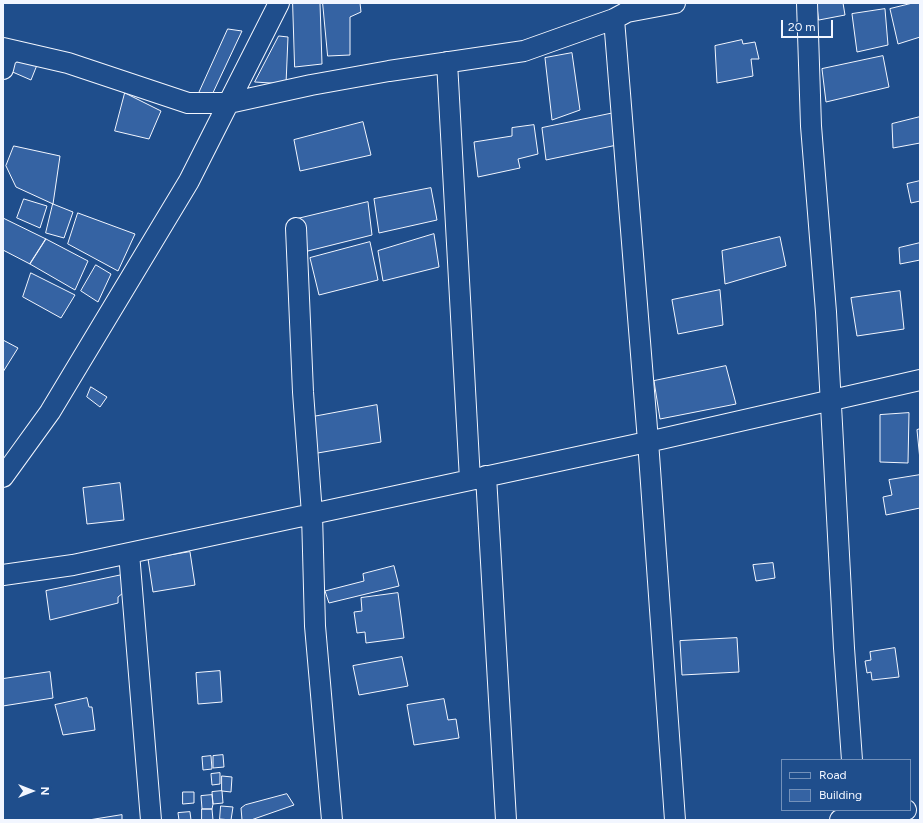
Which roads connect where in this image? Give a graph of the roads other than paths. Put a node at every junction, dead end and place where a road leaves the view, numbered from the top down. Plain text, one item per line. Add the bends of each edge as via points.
1 (279, 3) edge
2 (675, 3) edge
3 (807, 3) edge
4 (625, 11) edge
5 (9, 50) edge
6 (447, 62) junction
7 (3, 69) edge
8 (229, 103) junction
9 (296, 228) dead end
10 (920, 380) edge
11 (831, 401) junction
12 (648, 441) junction
13 (3, 477) edge
14 (478, 478) junction
15 (312, 514) junction
16 (129, 553) junction
17 (3, 575) edge
18 (852, 759) edge
19 (898, 811) edge
20 (853, 817) edge
21 (151, 820) edge
22 (332, 820) edge
23 (506, 820) edge
24 (675, 820) edge

1 - 8 street
2 - 4 street
3 - 11 street via 811,126
4 - 6 street via 524,51
4 - 12 street
5 - 7 street
5 - 8 street via 68,63 188,103
6 - 8 street via 311,85
6 - 14 street
8 - 13 street via 190,181 50,412
9 - 15 street via 303,392
10 - 11 street
11 - 12 street
11 - 18 street
12 - 14 street
12 - 24 street
14 - 15 street
14 - 23 street
15 - 16 street
15 - 22 street via 315,626
16 - 17 street via 73,565
16 - 21 street
19 - 20 street

